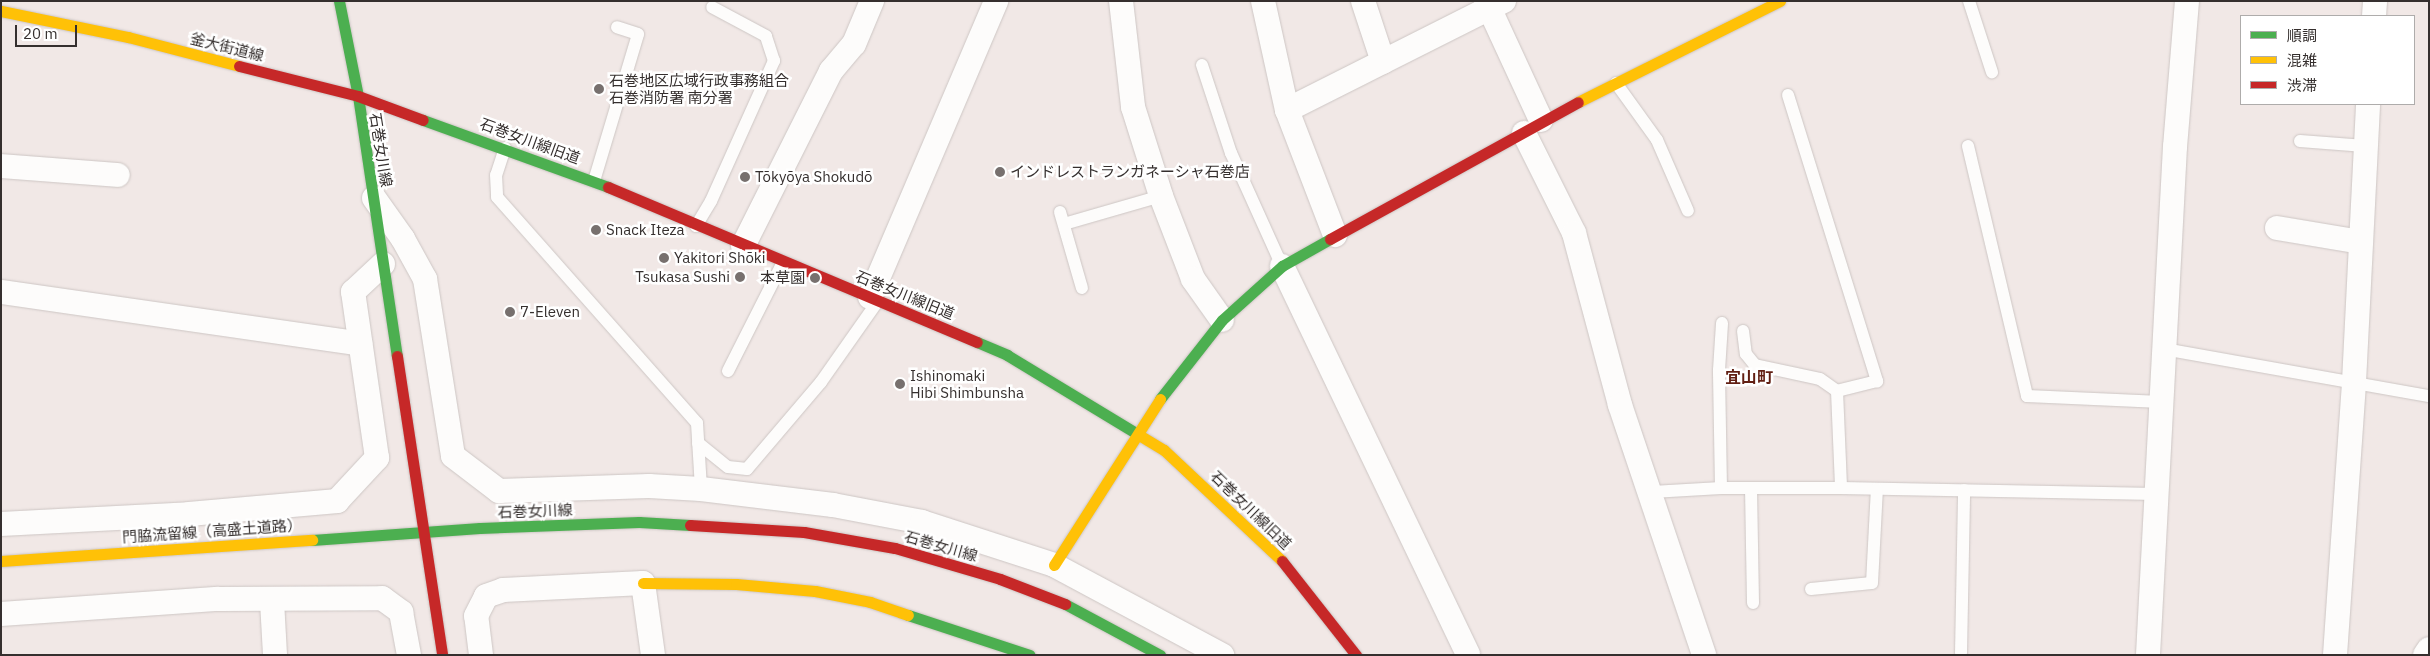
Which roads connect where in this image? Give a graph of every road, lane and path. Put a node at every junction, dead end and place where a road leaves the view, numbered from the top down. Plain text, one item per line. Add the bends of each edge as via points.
1 (340, 1) edge
2 (872, 1) edge
3 (996, 1) edge
4 (1121, 1) edge
5 (1263, 1) edge
6 (1363, 1) edge
7 (1780, 1) edge
8 (1969, 1) edge
9 (2187, 1) edge
10 (2375, 1) edge
11 (1493, 4) edge
12 (712, 7) dead end
13 (1, 11) edge
14 (2374, 15) edge
15 (617, 27) dead end
16 (1383, 62) junction
17 (1202, 65) dead end
18 (1992, 72) dead end
19 (1616, 83) junction
20 (1788, 95) dead end
21 (358, 96) junction
22 (2368, 105) edge
23 (1287, 110) junction
24 (1533, 126) junction
25 (2300, 141) dead end
26 (1968, 146) dead end
27 (2366, 146) junction
28 (505, 148) junction
29 (1, 166) edge
30 (118, 175) dead end
31 (594, 181) junction
32 (1161, 196) junction
33 (374, 198) junction
34 (1688, 211) dead end
35 (696, 226) junction
36 (2277, 228) dead end
37 (1335, 235) junction
38 (2361, 242) junction
39 (743, 246) junction
40 (783, 262) junction
41 (383, 264) junction
42 (1282, 266) junction
43 (1082, 288) dead end
44 (1, 292) edge
45 (874, 299) junction
46 (1222, 320) junction
47 (1722, 323) dead end
48 (1743, 331) dead end
49 (360, 344) junction
50 (2164, 348) junction
51 (399, 365) junction
52 (363, 368) junction
53 (728, 371) dead end
54 (2354, 382) junction
55 (1837, 390) junction
56 (2429, 396) edge
57 (2161, 402) junction
58 (1136, 432) junction
59 (698, 443) junction
60 (1721, 488) junction
61 (1751, 488) junction
62 (1841, 488) junction
63 (1877, 488) junction
64 (701, 489) junction
65 (1964, 490) junction
66 (1652, 492) junction
67 (2156, 494) junction
68 (1, 524) edge
69 (424, 532) junction
70 (1, 561) edge
71 (1054, 565) junction
72 (643, 583) junction
73 (1811, 589) dead end
74 (272, 601) junction
75 (1753, 603) dead end
76 (1, 614) edge
77 (1000, 643) junction
78 (2429, 649) edge
79 (1961, 653) dead end
80 (275, 655) edge
81 (409, 655) edge
82 (442, 655) edge
83 (481, 655) edge
84 (652, 655) edge
85 (994, 655) edge
86 (1030, 655) edge
87 (1160, 655) edge
88 (1222, 655) edge
89 (1356, 655) edge
90 (1468, 655) edge
91 (1704, 655) edge
92 (2148, 655) edge
93 (2336, 655) edge
94 (2425, 655) edge

1 - 21 street, 石巻女川線
2 - 39 street via 854,44 831,71
3 - 45 street
4 - 32 street via 1133,107
5 - 23 street
6 - 16 street
7 - 19 street
8 - 18 lane
9 - 50 street
10 - 14 street
11 - 16 street
11 - 24 street
12 - 35 lane via 766,36 774,61
13 - 21 street, 釜大街道線 via 128,37
15 - 31 lane via 638,34
16 - 23 street
17 - 42 lane via 1231,153
19 - 24 street
19 - 34 lane via 1657,140
20 - 55 lane via 1876,381
21 - 28 street, 石巻女川線旧道
21 - 33 street, 石巻女川線
22 - 27 street
23 - 37 street
24 - 37 street
24 - 66 street via 1574,233 1620,405
25 - 27 lane
26 - 57 lane via 2027,396
27 - 38 street
28 - 31 street, 石巻女川線旧道
28 - 59 lane via 496,175 497,197 697,424
29 - 30 street
31 - 35 street, 石巻女川線旧道
32 - 43 lane via 1062,218
32 - 46 street via 1194,279
33 - 41 street, 石巻女川線
33 - 64 street via 403,239 425,279 452,456 498,491 649,486
35 - 39 street, 石巻女川線旧道
36 - 38 street
37 - 42 street
38 - 54 street
39 - 40 street, 石巻女川線旧道
40 - 45 street, 石巻女川線旧道
40 - 53 lane
41 - 49 street via 353,292
41 - 51 street, 石巻女川線
42 - 46 street
42 - 90 street
44 - 49 street
45 - 58 street, 石巻女川線旧道 via 1007,355
45 - 59 lane via 821,382 747,469 728,467
46 - 58 street
47 - 60 lane via 1719,370
48 - 55 lane via 1746,354 1755,365 1820,379
49 - 52 street
50 - 54 lane
50 - 57 street
51 - 52 street
51 - 69 street, 石巻女川線
52 - 68 street via 377,458 338,501 189,514
54 - 56 lane
54 - 93 street
55 - 62 lane
57 - 67 street
58 - 71 street
58 - 89 street, 石巻女川線旧道 via 1164,450 1212,492 1286,564
59 - 64 lane
60 - 61 lane
60 - 66 lane
61 - 62 lane
61 - 75 lane
62 - 63 lane
63 - 65 lane
63 - 73 lane via 1872,583
64 - 71 street via 833,505 922,522 998,544
65 - 67 lane
65 - 79 lane
66 - 91 street
67 - 92 street
69 - 70 street, 門脇流留線（高盛土道路）
69 - 82 street
69 - 87 street, 石巻女川線 via 639,522 813,534 895,548 1000,579 1068,605 1133,637
71 - 88 street
72 - 77 street via 736,584 815,592 870,602
72 - 83 street via 504,590 486,596 476,616
72 - 84 street
74 - 76 street via 218,600
74 - 80 street
74 - 81 street via 382,598 401,612
77 - 85 street
77 - 86 street
78 - 94 street

